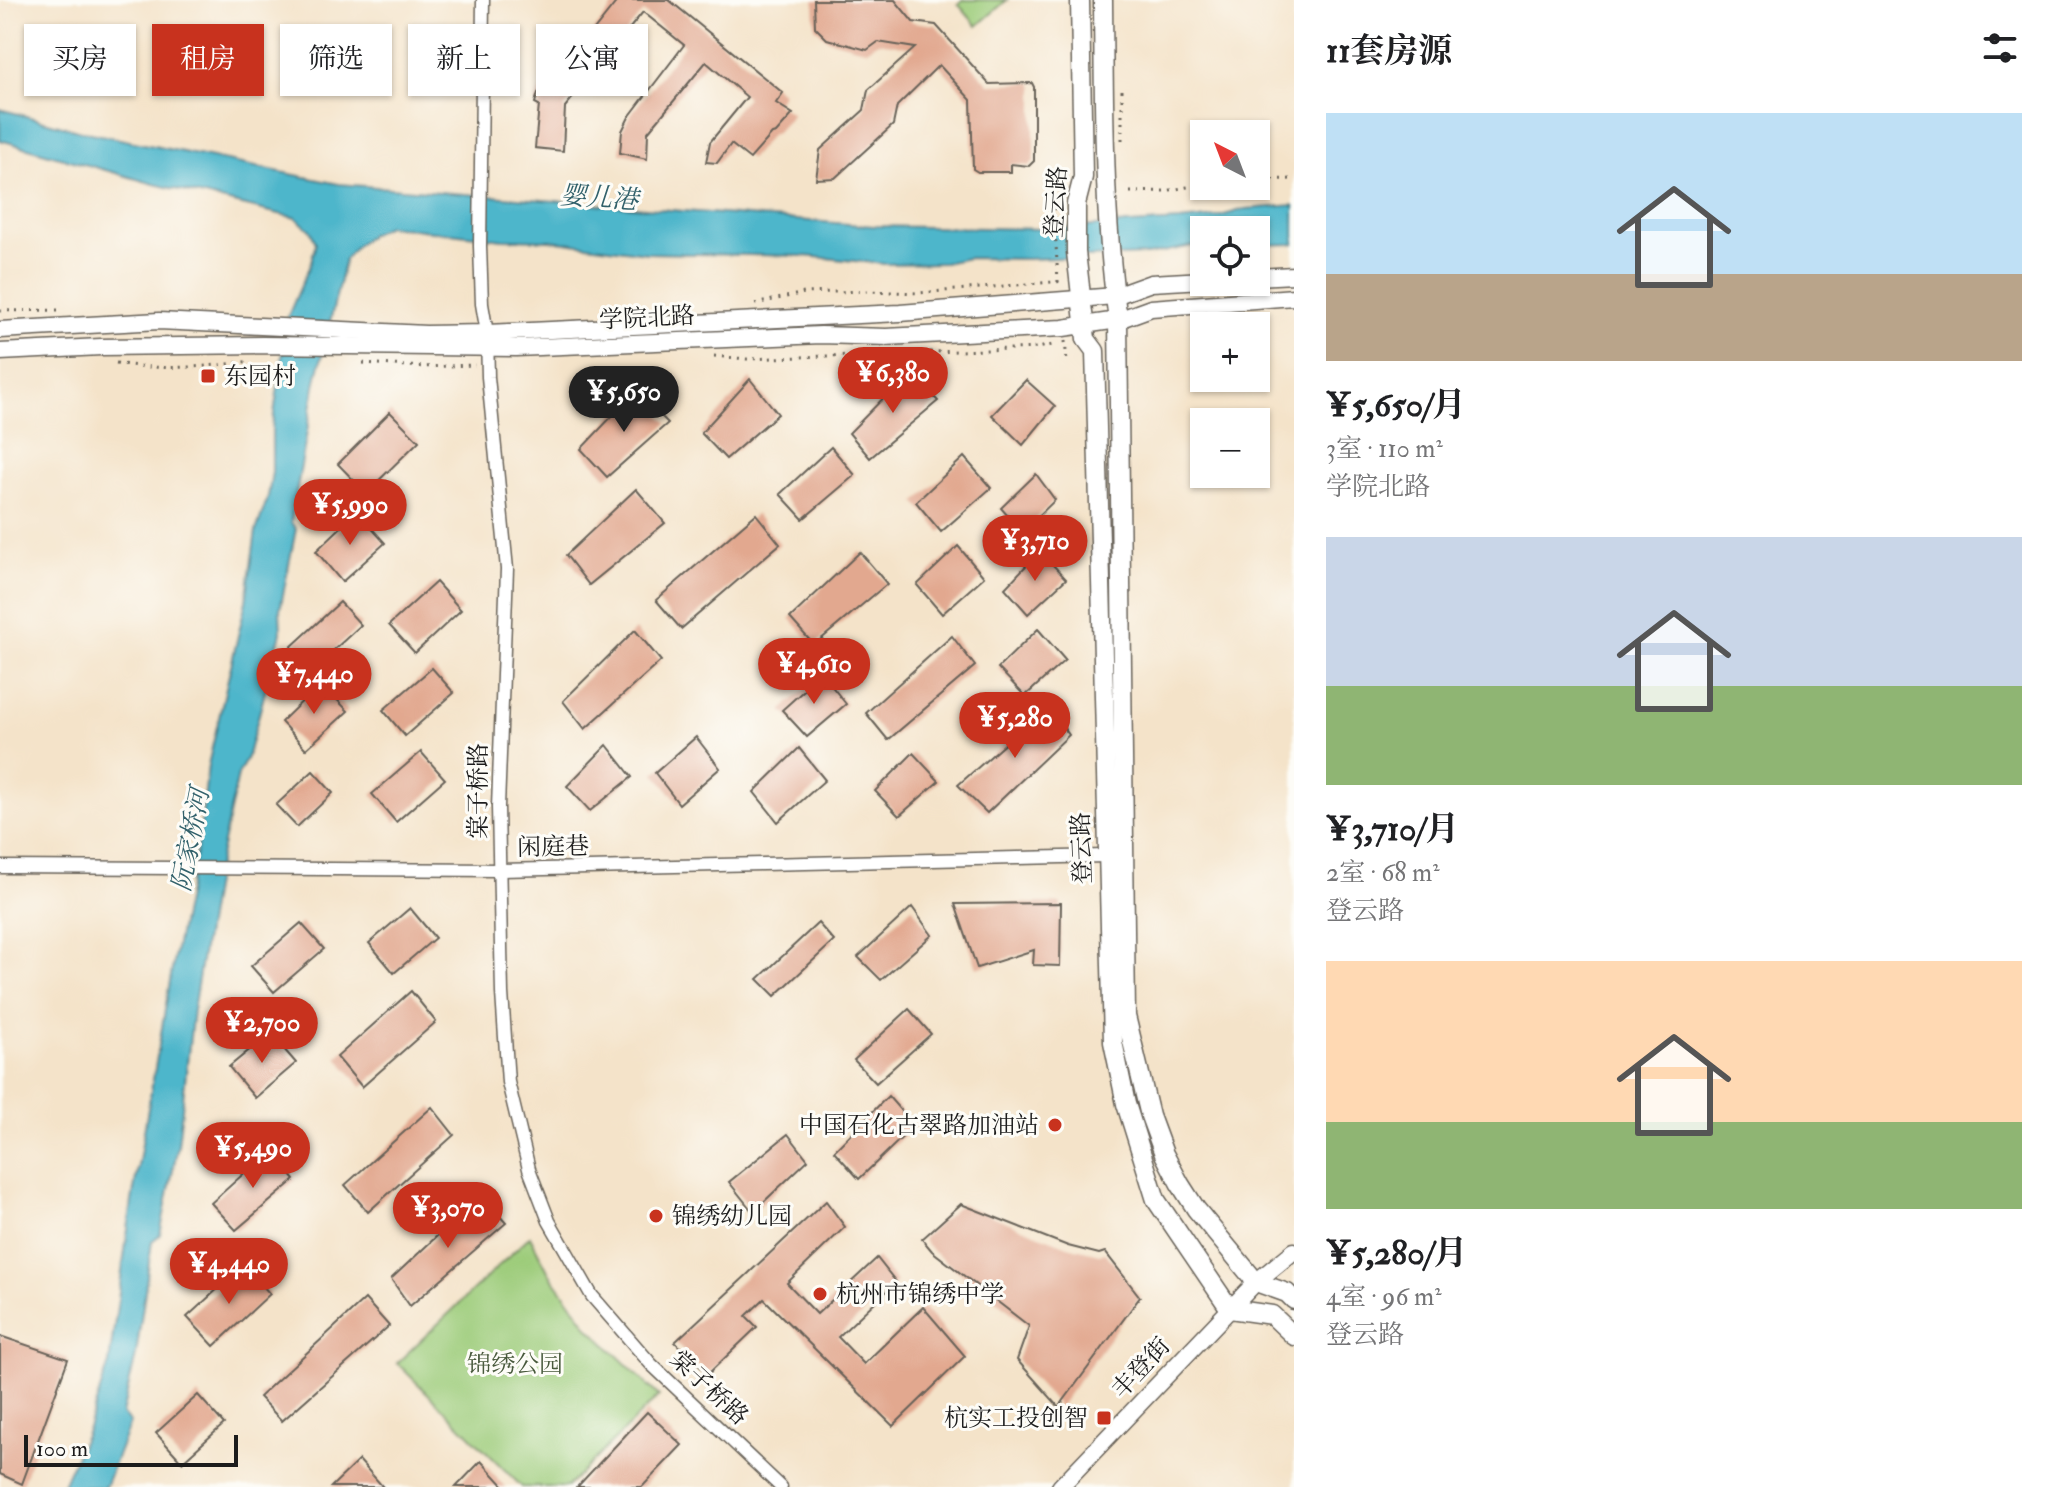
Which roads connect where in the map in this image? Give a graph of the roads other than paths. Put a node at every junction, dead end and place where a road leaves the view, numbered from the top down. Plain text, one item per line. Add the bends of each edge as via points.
1 (483, 0) edge
2 (1080, 0) edge
3 (1103, 0) edge
4 (1294, 275) edge
5 (1270, 276) edge
6 (1190, 281) edge
7 (1080, 288) junction
8 (1115, 296) junction
9 (1294, 297) edge
10 (1118, 320) junction
11 (1083, 324) junction
12 (0, 330) edge
13 (488, 341) junction
14 (0, 352) edge
15 (1106, 856) junction
16 (0, 867) edge
17 (501, 870) junction
18 (1294, 1251) edge
19 (1256, 1282) junction
20 (1294, 1300) edge
21 (1230, 1309) junction
22 (1294, 1336) edge
23 (781, 1487) edge
24 (1060, 1487) edge

1 - 13 street, 棠子桥路 via 480,246
2 - 7 main road, 登云路
3 - 8 main road, 登云路 via 1105,189
4 - 5 main road
6 - 8 main road, 学院北路 via 1151,283
7 - 8 main road, 学院北路
7 - 11 main road, 登云路
7 - 13 main road, 学院北路 via 900,313
8 - 10 main road, 登云路
9 - 10 main road, 学院北路 via 1151,308
10 - 11 main road, 学院北路
10 - 19 main road, 登云路 via 1126,1016 1164,1154 1196,1209
11 - 13 main road, 学院北路 via 886,337
11 - 15 main road, 登云路 via 1095,351
12 - 13 main road, 学院北路 via 159,321
13 - 14 main road, 学院北路 via 262,353 101,347
13 - 17 street, 棠子桥路 via 507,569 498,807
15 - 17 street, 闲庭巷
15 - 21 main road, 登云路 via 1113,1042 1126,1104 1156,1200
16 - 17 street, 闲庭巷
17 - 23 street, 棠子桥路 via 508,1082 529,1169 549,1221 592,1296 651,1364
18 - 19 main road, 丰登街
19 - 20 main road, 登云路
19 - 21 main road, 丰登街
21 - 22 main road via 1272,1315
21 - 24 main road, 丰登街

